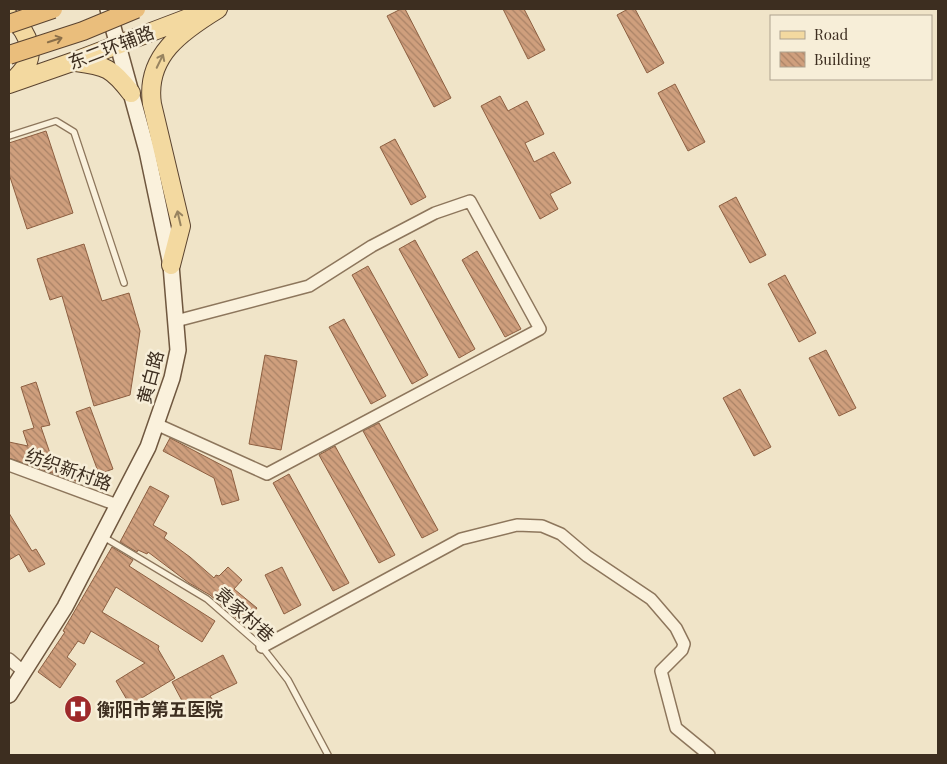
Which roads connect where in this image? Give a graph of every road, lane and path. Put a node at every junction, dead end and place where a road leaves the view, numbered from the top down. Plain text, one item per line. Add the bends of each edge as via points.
1 (53, 9) edge
2 (108, 9) edge
3 (136, 9) edge
4 (213, 9) edge
5 (218, 9) edge
6 (9, 17) edge
7 (9, 24) edge
8 (118, 45) junction
9 (9, 55) edge
10 (75, 62) junction
11 (10, 83) edge
12 (131, 93) junction
13 (9, 136) edge
14 (172, 265) junction
15 (124, 283) dead end
16 (176, 321) junction
17 (156, 424) junction
18 (9, 465) edge
19 (118, 506) junction
20 (102, 536) junction
21 (262, 647) junction
22 (9, 659) edge
23 (24, 672) junction
24 (9, 695) edge
25 (328, 755) edge
26 (709, 755) edge

1 - 7 highway, bridge
2 - 8 main road, 黄白路
9 -> 3 highway, bridge via 83,31
4 - 8 main road, 东二环辅路
14 -> 5 main road via 181,226 152,104 151,81 162,55 174,40
6 - 11 main road via 24,33 29,52 26,66
8 - 10 main road, 东二环辅路
8 - 12 main road, 黄白路
10 - 11 main road, 东二环辅路
10 - 12 main road via 98,65 117,75
12 - 14 main road, 黄白路
13 - 15 lane via 56,121 74,132
14 - 16 main road, 黄白路
16 - 17 main road, 黄白路 via 178,350
16 - 17 street via 308,286 372,246 427,217 470,201 540,329 267,474
17 - 19 main road, 黄白路
18 - 19 street, 纺织新村路
19 - 20 main road, 黄白路
20 - 21 lane, 袁家村巷 via 207,598
20 - 23 main road, 黄白路 via 65,606
21 - 25 lane, 袁家村巷 via 288,680
21 - 26 street via 461,539 517,525 542,526 561,534 587,556 651,599 676,628 684,644 682,650 661,672 676,728
22 - 23 street
23 - 24 main road, 黄白路

